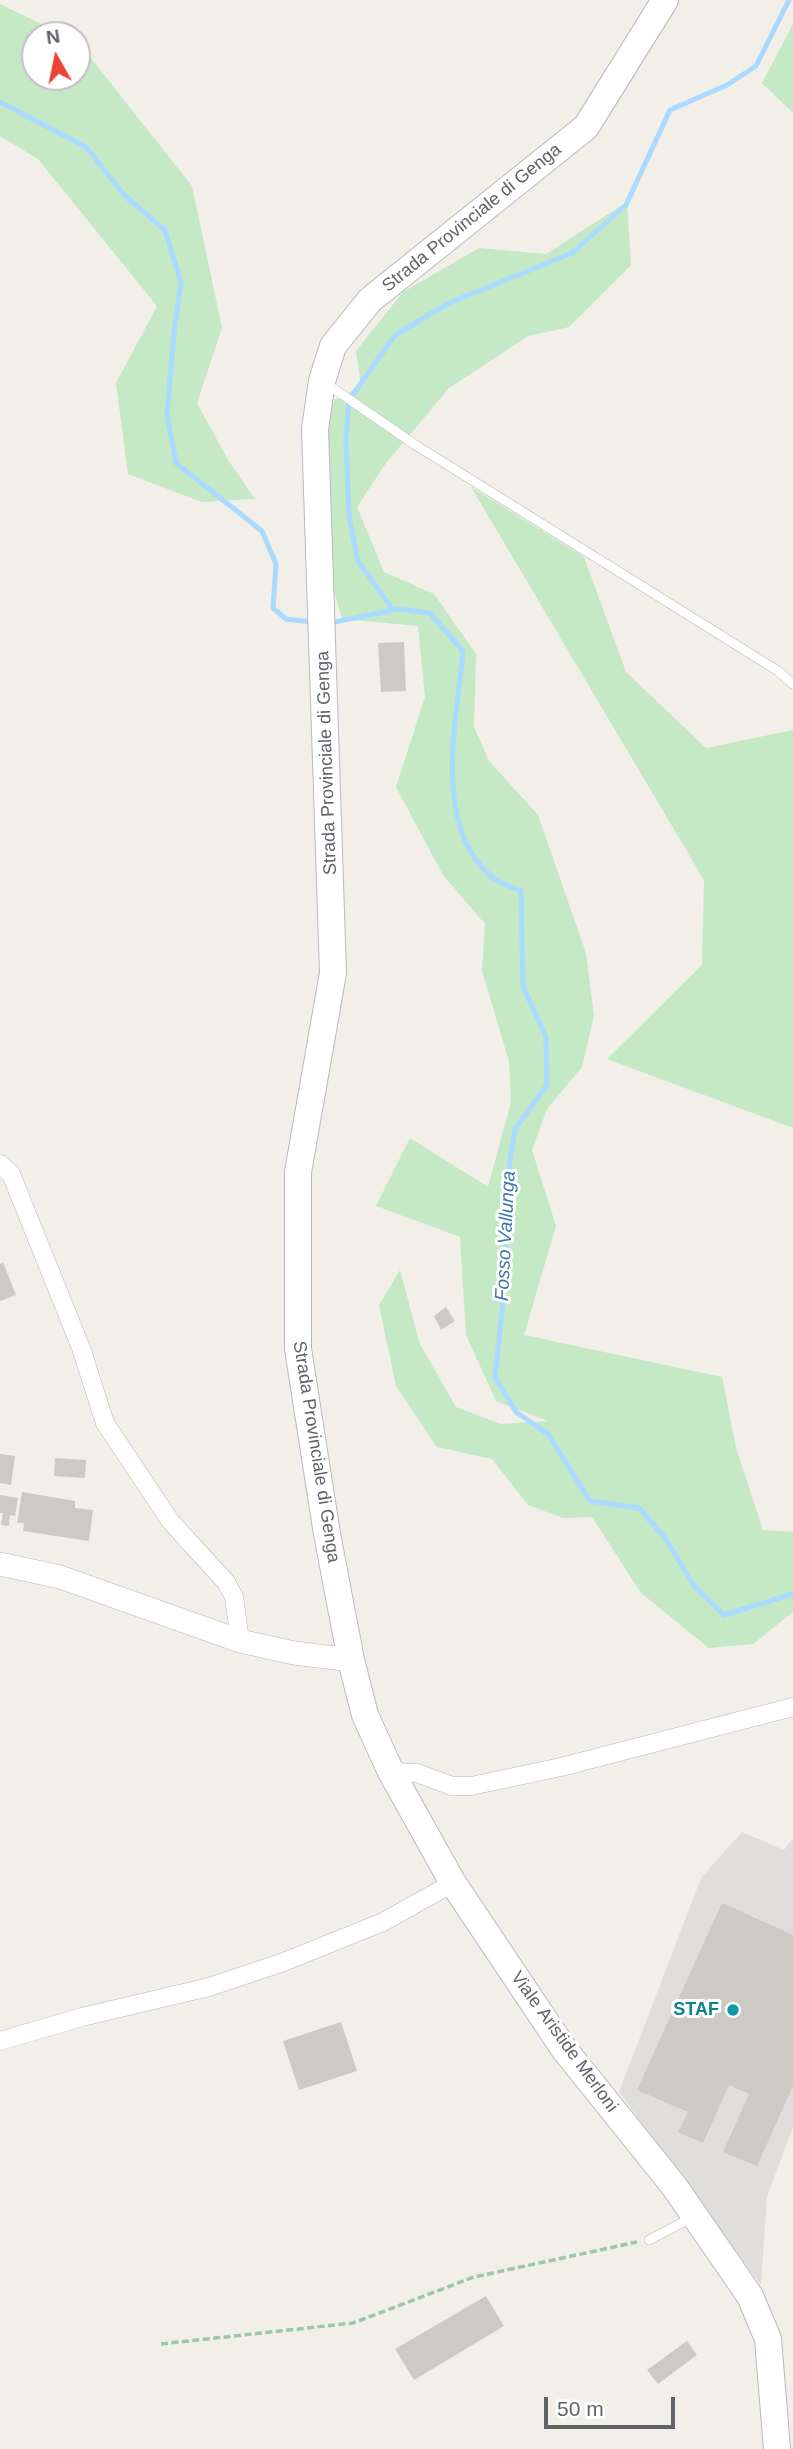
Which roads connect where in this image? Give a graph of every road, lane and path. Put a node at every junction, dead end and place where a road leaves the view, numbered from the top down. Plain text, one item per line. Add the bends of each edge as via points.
1 (665, 0) edge
2 (322, 381) junction
3 (793, 684) edge
4 (0, 1164) edge
5 (0, 1564) edge
6 (240, 1641) junction
7 (351, 1660) junction
8 (793, 1707) edge
9 (391, 1772) junction
10 (453, 1883) junction
11 (0, 2041) edge
12 (695, 2216) junction
13 (649, 2240) joint
14 (161, 2344) dead end
15 (777, 2449) edge

1 - 2 main road, Strada Provinciale di Genga via 586,127 370,300 333,346
2 - 3 lane
2 - 7 main road, Strada Provinciale di Genga via 316,429 333,973 298,1172 298,1349
4 - 6 street via 11,1174 71,1323 104,1423 171,1522 226,1582 234,1597
5 - 6 street via 60,1577
6 - 7 street
7 - 9 main road, Viale Aristide Merloni via 365,1715
8 - 9 street via 471,1786
9 - 10 main road, Viale Aristide Merloni
10 - 11 street via 383,1922 281,1964
10 - 12 main road, Viale Aristide Merloni via 564,2049
12 - 13 lane
12 - 15 main road, Viale Aristide Merloni via 750,2296 768,2339
13 - 14 path via 474,2277 353,2323

